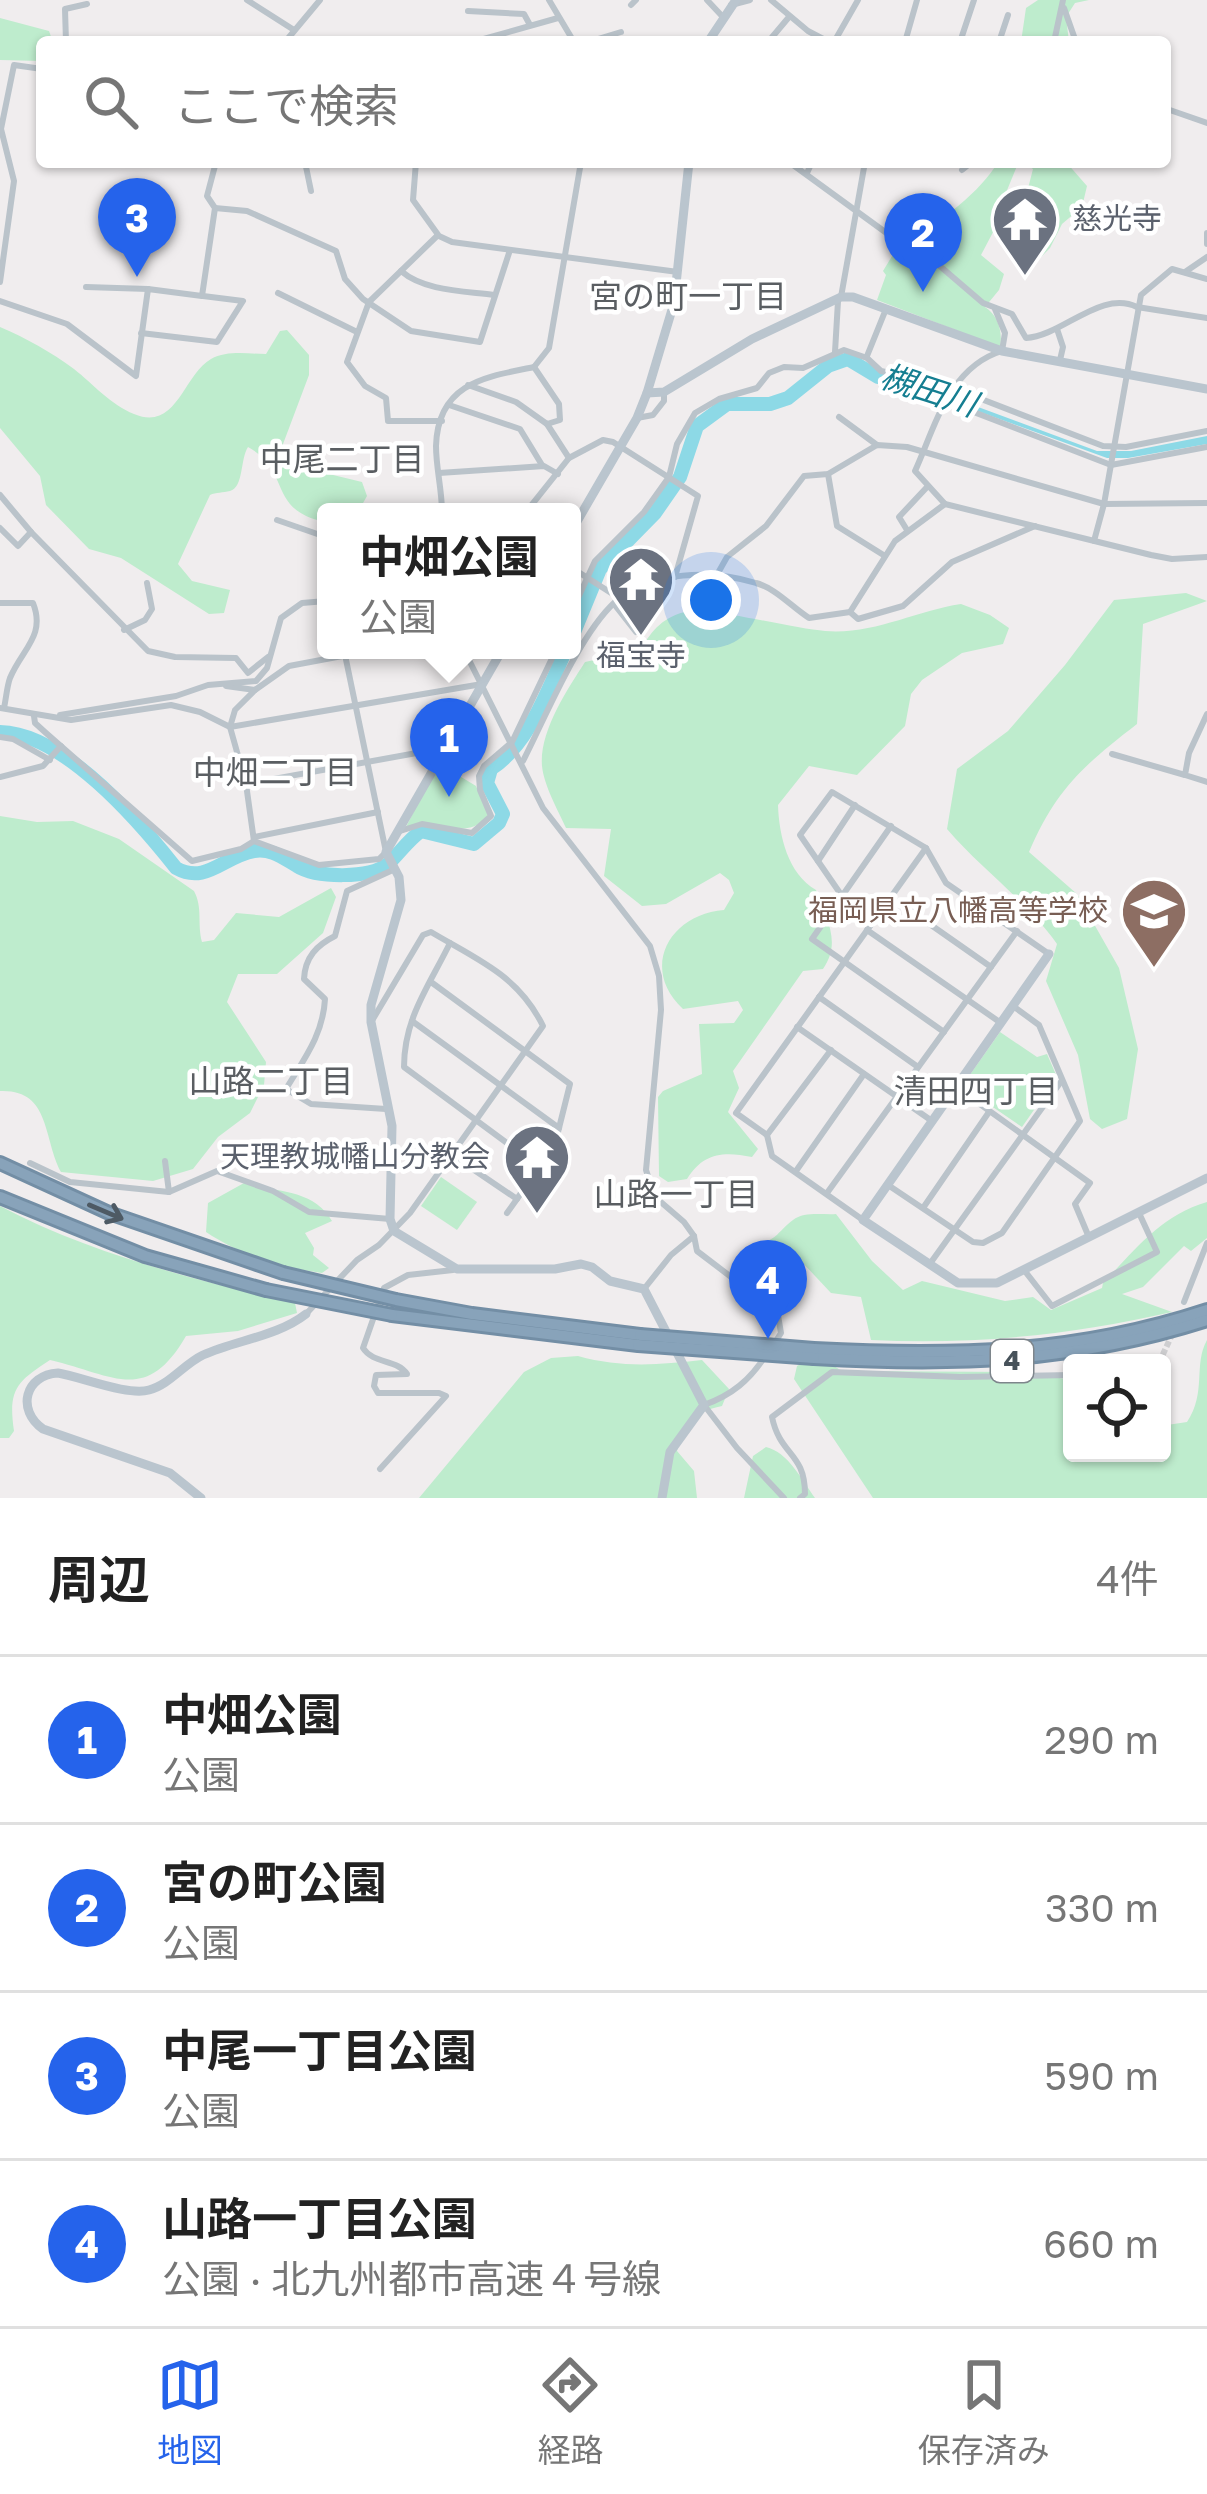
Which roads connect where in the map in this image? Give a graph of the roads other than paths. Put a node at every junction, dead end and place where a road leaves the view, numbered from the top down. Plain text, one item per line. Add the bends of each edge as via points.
1 (320, 0) edge
2 (549, 0) edge
3 (707, 0) edge
4 (750, 0) edge
5 (770, 0) edge
6 (858, 0) edge
7 (917, 0) edge
8 (974, 0) edge
9 (252, 1) edge
10 (733, 3) edge
11 (1062, 3) edge
12 (88, 4) dead end
13 (468, 11) dead end
14 (1008, 15) dead end
15 (722, 16) junction
16 (789, 16) junction
17 (558, 18) junction
18 (530, 26) junction
19 (294, 30) junction
20 (808, 31) junction
21 (621, 32) dead end
22 (66, 36) edge
23 (290, 36) edge
24 (494, 36) edge
25 (570, 36) edge
26 (608, 36) edge
27 (711, 36) edge
28 (773, 36) edge
29 (807, 36) edge
30 (818, 36) edge
31 (835, 36) edge
32 (907, 36) edge
33 (961, 36) edge
34 (1001, 36) edge
35 (1055, 36) edge
36 (1075, 36) edge
37 (36, 68) edge
38 (1171, 110) edge
39 (1207, 124) edge
40 (214, 168) edge
41 (306, 168) edge
42 (416, 168) edge
43 (579, 168) edge
44 (688, 168) edge
45 (799, 168) edge
46 (809, 168) edge
47 (864, 168) edge
48 (964, 168) edge
49 (962, 170) dead end
50 (807, 173) junction
51 (0, 181) edge
52 (14, 182) junction
53 (311, 191) dead end
54 (215, 208) junction
55 (856, 213) junction
56 (1207, 233) edge
57 (439, 236) junction
58 (1207, 244) edge
59 (510, 250) junction
60 (564, 256) junction
61 (1, 257) edge
62 (1207, 257) edge
63 (401, 271) junction
64 (678, 272) junction
65 (1184, 272) junction
66 (1207, 279) edge
67 (0, 283) edge
68 (86, 287) dead end
69 (148, 289) junction
70 (278, 293) dead end
71 (494, 295) junction
72 (202, 296) junction
73 (840, 297) junction
74 (0, 301) edge
75 (370, 302) junction
76 (1137, 307) junction
77 (886, 309) junction
78 (995, 309) junction
79 (1207, 318) edge
80 (1057, 329) junction
81 (142, 332) junction
82 (357, 332) junction
83 (1026, 338) junction
84 (1002, 351) junction
85 (836, 352) junction
86 (1023, 356) junction
87 (866, 358) junction
88 (1059, 363) junction
89 (534, 367) junction
90 (1125, 375) junction
91 (467, 384) junction
92 (1207, 389) edge
93 (664, 392) junction
94 (646, 393) junction
95 (947, 396) junction
96 (449, 405) junction
97 (839, 417) dead end
98 (637, 418) junction
99 (442, 421) junction
100 (547, 424) junction
101 (1207, 430) edge
102 (877, 445) junction
103 (620, 447) junction
104 (1207, 447) edge
105 (923, 452) junction
106 (1112, 455) junction
107 (568, 458) junction
108 (544, 466) junction
109 (439, 473) junction
110 (558, 474) junction
111 (828, 474) junction
112 (674, 481) junction
113 (928, 486) junction
114 (0, 495) edge
115 (441, 503) edge
116 (534, 503) edge
117 (1207, 503) edge
118 (945, 504) junction
119 (1105, 504) junction
120 (581, 514) edge
121 (277, 520) dead end
122 (1035, 526) junction
123 (0, 528) edge
124 (907, 530) junction
125 (31, 532) junction
126 (317, 534) edge
127 (1094, 542) junction
128 (886, 556) junction
129 (1207, 556) edge
130 (581, 573) edge
131 (718, 573) junction
132 (587, 576) junction
133 (675, 577) junction
134 (147, 583) dead end
135 (581, 590) edge
136 (617, 601) junction
137 (317, 602) edge
138 (0, 603) edge
139 (850, 612) junction
140 (124, 630) junction
141 (636, 632) dead end
142 (581, 651) edge
143 (268, 657) junction
144 (317, 659) edge
145 (346, 659) edge
146 (469, 659) edge
147 (497, 659) edge
148 (552, 659) edge
149 (576, 659) edge
150 (482, 684) junction
151 (223, 685) junction
152 (255, 690) junction
153 (1, 706) edge
154 (356, 706) junction
155 (1207, 714) edge
156 (34, 716) junction
157 (46, 717) junction
158 (230, 727) junction
159 (0, 737) edge
160 (512, 742) junction
161 (61, 746) junction
162 (444, 748) junction
163 (1112, 754) dead end
164 (521, 758) junction
165 (51, 760) junction
166 (368, 762) junction
167 (1185, 775) junction
168 (0, 777) edge
169 (1207, 782) edge
170 (246, 784) junction
171 (855, 805) junction
172 (378, 812) junction
173 (891, 826) junction
174 (395, 833) junction
175 (254, 839) junction
176 (926, 848) junction
177 (391, 861) junction
178 (818, 861) junction
179 (842, 896) junction
180 (891, 897) junction
181 (867, 930) junction
182 (1017, 931) junction
183 (450, 943) junction
184 (1049, 954) joint
185 (844, 962) junction
186 (991, 967) junction
187 (430, 982) junction
188 (819, 997) junction
189 (968, 999) junction
190 (1013, 1006) junction
191 (410, 1020) junction
192 (371, 1022) junction
193 (1001, 1022) junction
194 (797, 1027) junction
195 (944, 1032) junction
196 (831, 1050) junction
197 (527, 1051) junction
198 (918, 1067) junction
199 (864, 1074) junction
200 (1061, 1081) junction
201 (502, 1086) junction
202 (956, 1088) junction
203 (897, 1097) junction
204 (390, 1109) junction
205 (990, 1112) junction
206 (477, 1121) junction
207 (932, 1121) junction
208 (560, 1128) junction
209 (767, 1135) junction
210 (1023, 1135) junction
211 (452, 1155) junction
212 (1054, 1157) junction
213 (165, 1161) dead end
214 (0, 1163) edge
215 (30, 1163) dead end
216 (538, 1166) junction
217 (796, 1172) junction
218 (1207, 1178) edge
219 (888, 1185) junction
220 (172, 1191) junction
221 (827, 1193) junction
222 (185, 1196) dead end
223 (0, 1197) edge
224 (517, 1199) junction
225 (923, 1208) junction
226 (507, 1213) dead end
227 (1139, 1213) junction
228 (390, 1219) junction
229 (863, 1220) junction
230 (954, 1230) junction
231 (394, 1231) junction
232 (694, 1235) junction
233 (1089, 1237) junction
234 (1207, 1243) edge
235 (929, 1265) junction
236 (457, 1269) junction
237 (1024, 1270) junction
238 (644, 1289) junction
239 (1184, 1302) dead end
240 (1207, 1310) edge
241 (307, 1314) joint
242 (1207, 1320) edge
243 (639, 1340) junction
244 (814, 1354) junction
245 (1063, 1375) edge
246 (704, 1405) junction
247 (380, 1469) dead end
248 (201, 1498) edge
249 (662, 1498) edge
250 (784, 1498) edge
251 (800, 1498) edge

1 - 19 street
2 - 17 street
3 - 15 street
4 - 10 street
5 - 16 street
6 - 31 street
7 - 32 street
8 - 33 street
9 - 19 street
10 - 15 street
11 - 35 street
11 - 36 street
12 - 22 street via 64,9
13 - 18 street via 524,14
14 - 34 street
15 - 27 street
16 - 20 street
16 - 28 street
17 - 18 street
17 - 25 street
18 - 24 street
19 - 23 street
20 - 29 street
20 - 30 street
21 - 26 street
37 - 52 street via 14,65 2,129
38 - 39 street
40 - 54 street via 207,196
41 - 53 street
42 - 57 street via 413,200
43 - 60 street
44 - 64 street
45 - 50 street
46 - 50 street
47 - 55 street
48 - 49 street
50 - 55 street
51 - 52 street
52 - 61 street
54 - 72 street
54 - 75 street via 247,211 336,250 345,279
55 - 73 street
55 - 78 street via 913,243
56 - 58 street
57 - 59 street
57 - 63 street
59 - 60 street
59 - 71 street
60 - 64 street
60 - 89 street via 549,348
61 - 67 street
62 - 65 street
63 - 71 street
63 - 75 street
64 - 94 street
65 - 66 street
65 - 76 street via 1172,269
68 - 69 street
69 - 72 street
69 - 81 street
70 - 82 street
71 - 75 street via 480,342 411,331
72 - 81 street via 243,302 217,342
73 - 77 street
73 - 85 street
73 - 93 street
74 - 81 street via 67,325 136,376
75 - 82 street
76 - 79 street
76 - 80 street via 1106,304
76 - 90 street
77 - 84 street
77 - 87 street
78 - 83 street via 1012,314
78 - 84 street
80 - 83 street
80 - 88 street
82 - 99 street via 346,362 386,398 388,421
83 - 86 street
84 - 86 street
84 - 95 street
85 - 87 street
85 - 112 street via 769,373 757,388 695,413 677,444
86 - 88 street
87 - 95 street
88 - 90 street
89 - 91 street
89 - 100 street via 559,404 560,420
90 - 92 street
90 - 106 street
91 - 96 street
91 - 100 street
93 - 94 street
93 - 98 street via 652,416
94 - 98 street
95 - 105 street
95 - 106 street
95 - 106 street
96 - 99 street
96 - 108 street via 520,429
97 - 102 street
98 - 103 street
99 - 109 street
100 - 107 street
101 - 106 street
102 - 105 street
102 - 111 street
103 - 107 street via 603,440
103 - 112 street
103 - 120 street
104 - 106 street
105 - 113 street via 915,471
105 - 119 street
106 - 119 street
107 - 110 street
108 - 109 street
108 - 110 street
109 - 115 street
110 - 116 street
111 - 128 street via 836,526
111 - 131 street via 797,482
112 - 132 street
112 - 133 street via 698,496
113 - 118 street
113 - 124 street via 899,518
114 - 125 street
117 - 119 street
118 - 122 street
118 - 124 street
119 - 127 street
121 - 126 street
122 - 127 street
122 - 139 street via 952,562 903,606 858,620
123 - 125 street via 18,546
124 - 128 street
125 - 140 street
127 - 129 street via 1172,560
128 - 139 street
130 - 132 street
131 - 133 street
131 - 139 street via 759,583 809,618
132 - 135 street
132 - 136 street
133 - 136 street
134 - 140 street via 152,609
136 - 141 street
136 - 142 street
137 - 143 street via 281,618
138 - 153 street via 33,603 38,623
140 - 143 street via 148,651 236,658 248,673
143 - 151 street via 256,680
144 - 152 street via 289,666
145 - 154 street
146 - 150 street
147 - 150 street
148 - 160 street
149 - 164 street
150 - 154 street
150 - 160 street
150 - 162 street
151 - 152 street
151 - 157 street
152 - 158 street
153 - 156 street
154 - 158 street
154 - 166 street
155 - 167 street
156 - 157 street
156 - 161 street
157 - 158 street via 171,705
158 - 170 street
159 - 165 street
160 - 164 street
160 - 174 street via 479,776 491,816 485,824 472,833 422,824
161 - 165 street
161 - 175 street via 193,861
162 - 166 street
162 - 174 street
163 - 167 street
164 - 232 street via 543,808 650,946 661,1010 646,1170 655,1197
165 - 168 street
166 - 170 street
166 - 172 street
167 - 169 street
170 - 175 street
171 - 173 street
171 - 178 street
171 - 178 street via 832,791 800,835
172 - 175 street
172 - 177 street
173 - 176 street
173 - 179 street
174 - 177 street
175 - 177 street via 319,865
176 - 180 street
176 - 182 street via 946,883
177 - 192 street via 401,900
177 - 204 street via 347,891 335,936 316,946 304,969 326,999 324,1019 286,1089 311,1105
178 - 179 street
179 - 185 street via 812,939
180 - 181 street
180 - 186 street
181 - 185 street
181 - 189 street
182 - 184 street
182 - 186 street
183 - 187 street
183 - 192 street via 423,935
183 - 197 street via 529,997 543,1026
184 - 190 street
185 - 188 street
185 - 195 street
186 - 189 street
187 - 191 street
187 - 197 street
188 - 194 street
188 - 198 street
189 - 193 street
189 - 195 street
190 - 193 street
190 - 200 street via 1039,1024
191 - 201 street
191 - 206 street via 404,1067
192 - 204 street
193 - 202 street
194 - 196 street
194 - 209 street via 736,1113
195 - 198 street
196 - 199 street
196 - 209 street
197 - 201 street
197 - 208 street via 570,1084
198 - 203 street
199 - 203 street
199 - 217 street
200 - 210 street
200 - 212 street via 1080,1121
201 - 206 street
201 - 208 street
202 - 205 street
202 - 207 street
203 - 207 street
203 - 221 street
204 - 228 street
205 - 210 street
205 - 225 street
206 - 211 street
206 - 216 street
207 - 219 street
208 - 216 street
209 - 217 street via 772,1156
210 - 212 street
210 - 230 street
211 - 224 street
211 - 231 street
212 - 230 street via 993,1240 973,1242
212 - 233 street via 1090,1183 1076,1204
213 - 220 street
214 -> 243 highway, bridge via 109,1214 283,1274
215 - 220 street via 70,1182
216 - 224 street
217 - 221 street
218 - 227 street
219 - 225 street
219 - 229 street
220 - 222 street
220 - 228 street via 217,1171 310,1212
221 - 229 street
223 - 243 highway, bridge via 146,1256 266,1290 392,1315
224 - 226 street
225 - 230 street
227 - 233 street
227 - 237 street via 1157,1252 1052,1306
228 - 231 street
229 - 235 street
230 - 235 street
231 - 236 street
231 - 241 street
232 - 238 street
232 - 246 street via 697,1251 739,1283 773,1286 781,1333 752,1376
233 - 237 street
234 - 239 street
235 - 237 street via 971,1285
236 - 238 street via 581,1264
236 - 247 street via 408,1274 384,1288 363,1348 407,1374 376,1375 378,1394 446,1396
238 - 246 street
240 - 244 highway, 4 via 1040,1348
241 - 248 street via 198,1357 150,1390 58,1373 29,1388 27,1408 43,1429 170,1473
242 - 244 highway, 4 via 1123,1344 996,1362
243 - 244 highway, 4, bridge
245 - 251 street via 832,1372 772,1417 782,1447 805,1474
246 - 249 street via 670,1451
246 - 250 street

